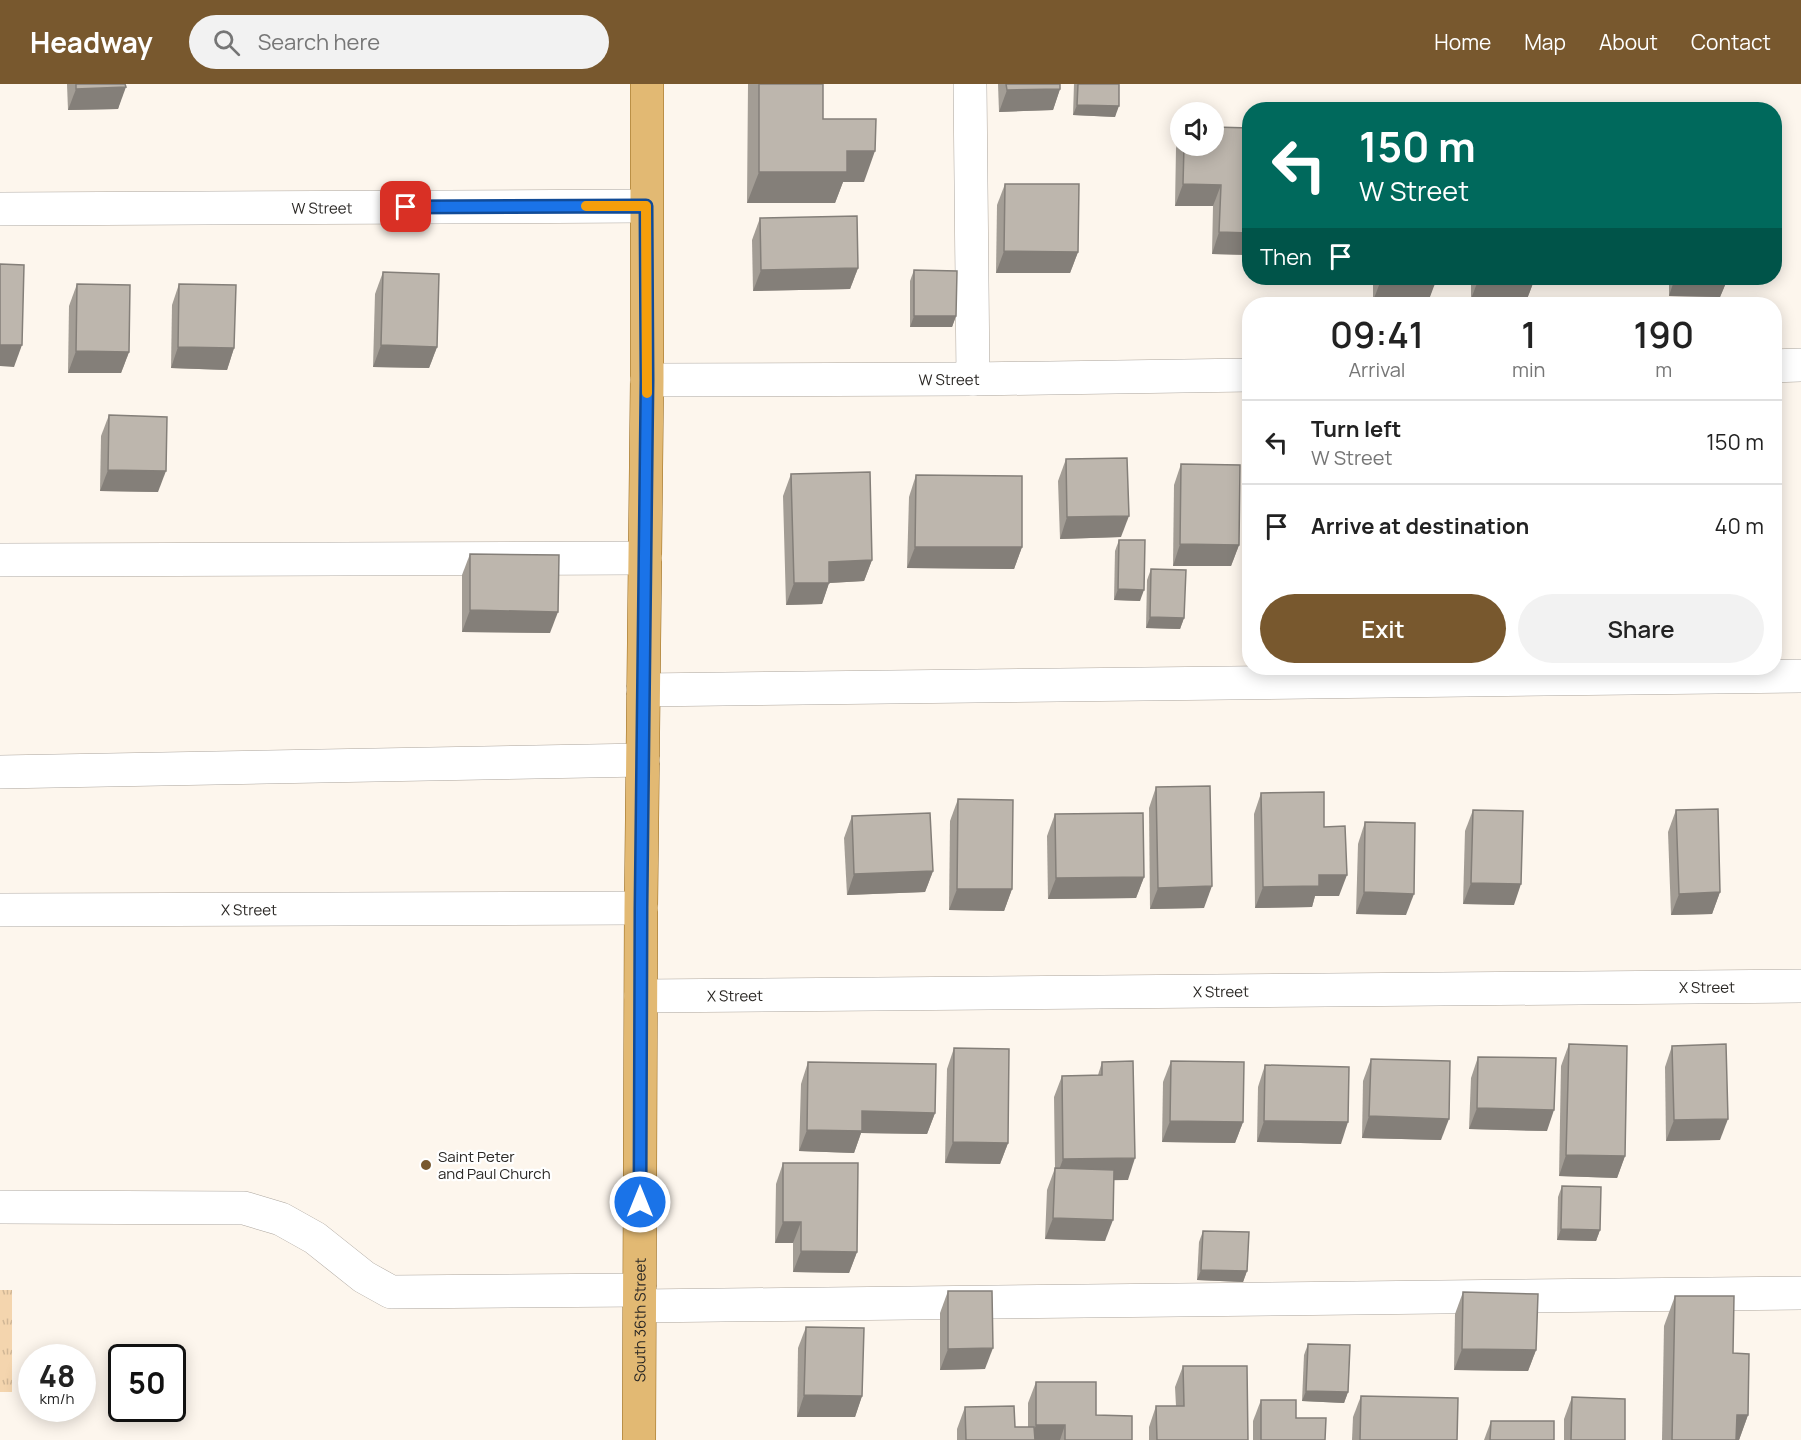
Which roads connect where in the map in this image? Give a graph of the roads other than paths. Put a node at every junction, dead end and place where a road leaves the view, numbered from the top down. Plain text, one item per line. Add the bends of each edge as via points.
1 (647, 84) edge
2 (970, 84) edge
3 (646, 206) junction
4 (0, 209) edge
5 (1801, 365) edge
6 (1782, 366) edge
7 (1242, 375) edge
8 (973, 379) junction
9 (647, 380) junction
10 (645, 558) junction
11 (0, 560) edge
12 (1801, 676) edge
13 (643, 690) junction
14 (643, 760) junction
15 (0, 772) edge
16 (641, 908) junction
17 (0, 910) edge
18 (1801, 986) edge
19 (641, 996) junction
20 (0, 1207) edge
21 (1801, 1293) edge
22 (640, 1298) junction
23 (639, 1440) edge

1 - 3 main road, South 36th Street
2 - 8 street
3 - 4 street, W Street
3 - 9 main road, South 36th Street
5 - 6 street
7 - 8 street, W Street
8 - 9 street, W Street
9 - 10 main road, South 36th Street
10 - 11 street
10 - 13 main road, South 36th Street
12 - 13 street
13 - 14 main road, South 36th Street
14 - 15 street
14 - 16 main road, South 36th Street
16 - 17 street, X Street
16 - 19 main road, South 36th Street
18 - 19 street, X Street
19 - 22 main road, South 36th Street
20 - 22 street via 244,1208 281,1219 307,1233 364,1278 391,1292
21 - 22 street
22 - 23 main road, South 36th Street

